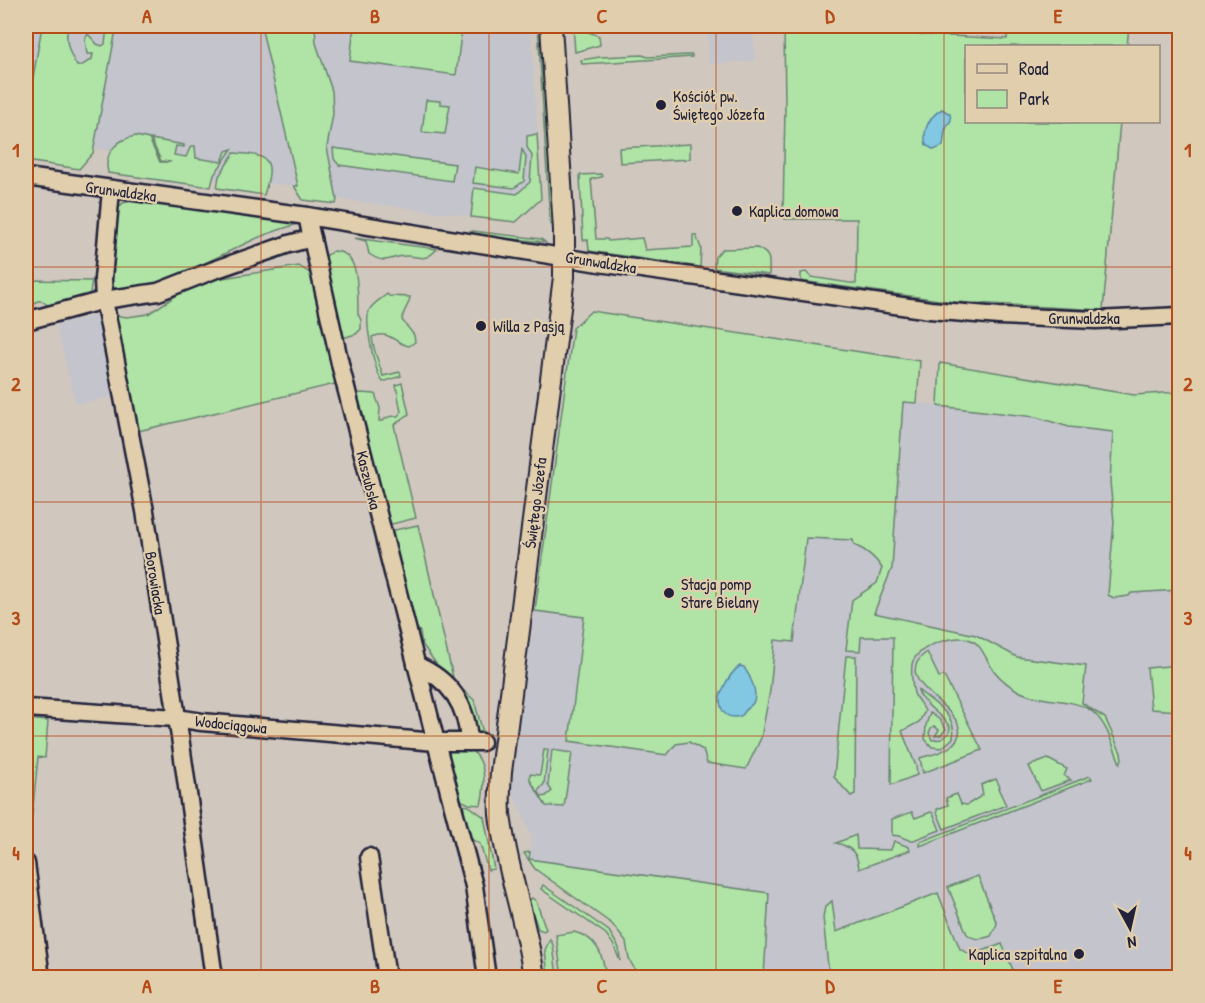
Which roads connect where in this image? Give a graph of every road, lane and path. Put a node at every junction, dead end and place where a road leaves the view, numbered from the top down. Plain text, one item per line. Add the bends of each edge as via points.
1 (551, 26) edge
2 (26, 177) edge
3 (111, 190) junction
4 (306, 216) junction
5 (312, 238) junction
6 (564, 257) junction
7 (104, 300) junction
8 (1179, 316) edge
9 (26, 321) edge
10 (416, 665) junction
11 (26, 708) edge
12 (176, 718) junction
13 (436, 742) junction
14 (369, 857) dead end
15 (26, 863) edge
16 (41, 978) edge
17 (214, 978) edge
18 (387, 978) edge
19 (487, 978) edge
20 (534, 978) edge

1 - 6 street, Świętego Józefa
2 - 3 street, Grunwaldzka
3 - 4 street, Grunwaldzka
3 - 7 street, Borowiacka
4 - 5 street, Kaszubska
4 - 6 street, Grunwaldzka
5 - 7 street via 158,292
5 - 10 street, Kaszubska
6 - 8 street, Grunwaldzka via 930,310 1096,320
6 - 20 street, Świętego Józefa via 501,772 503,832
7 - 9 street
7 - 12 street, Borowiacka via 145,511
10 - 13 street, Kaszubska
10 - 13 street, Wodociągowa via 437,677 458,699 476,742
11 - 12 street, Wodociągowa
12 - 13 street, Wodociągowa
12 - 17 street, Borowiacka
13 - 19 street, Kaszubska via 474,886
14 - 18 street
15 - 16 street

